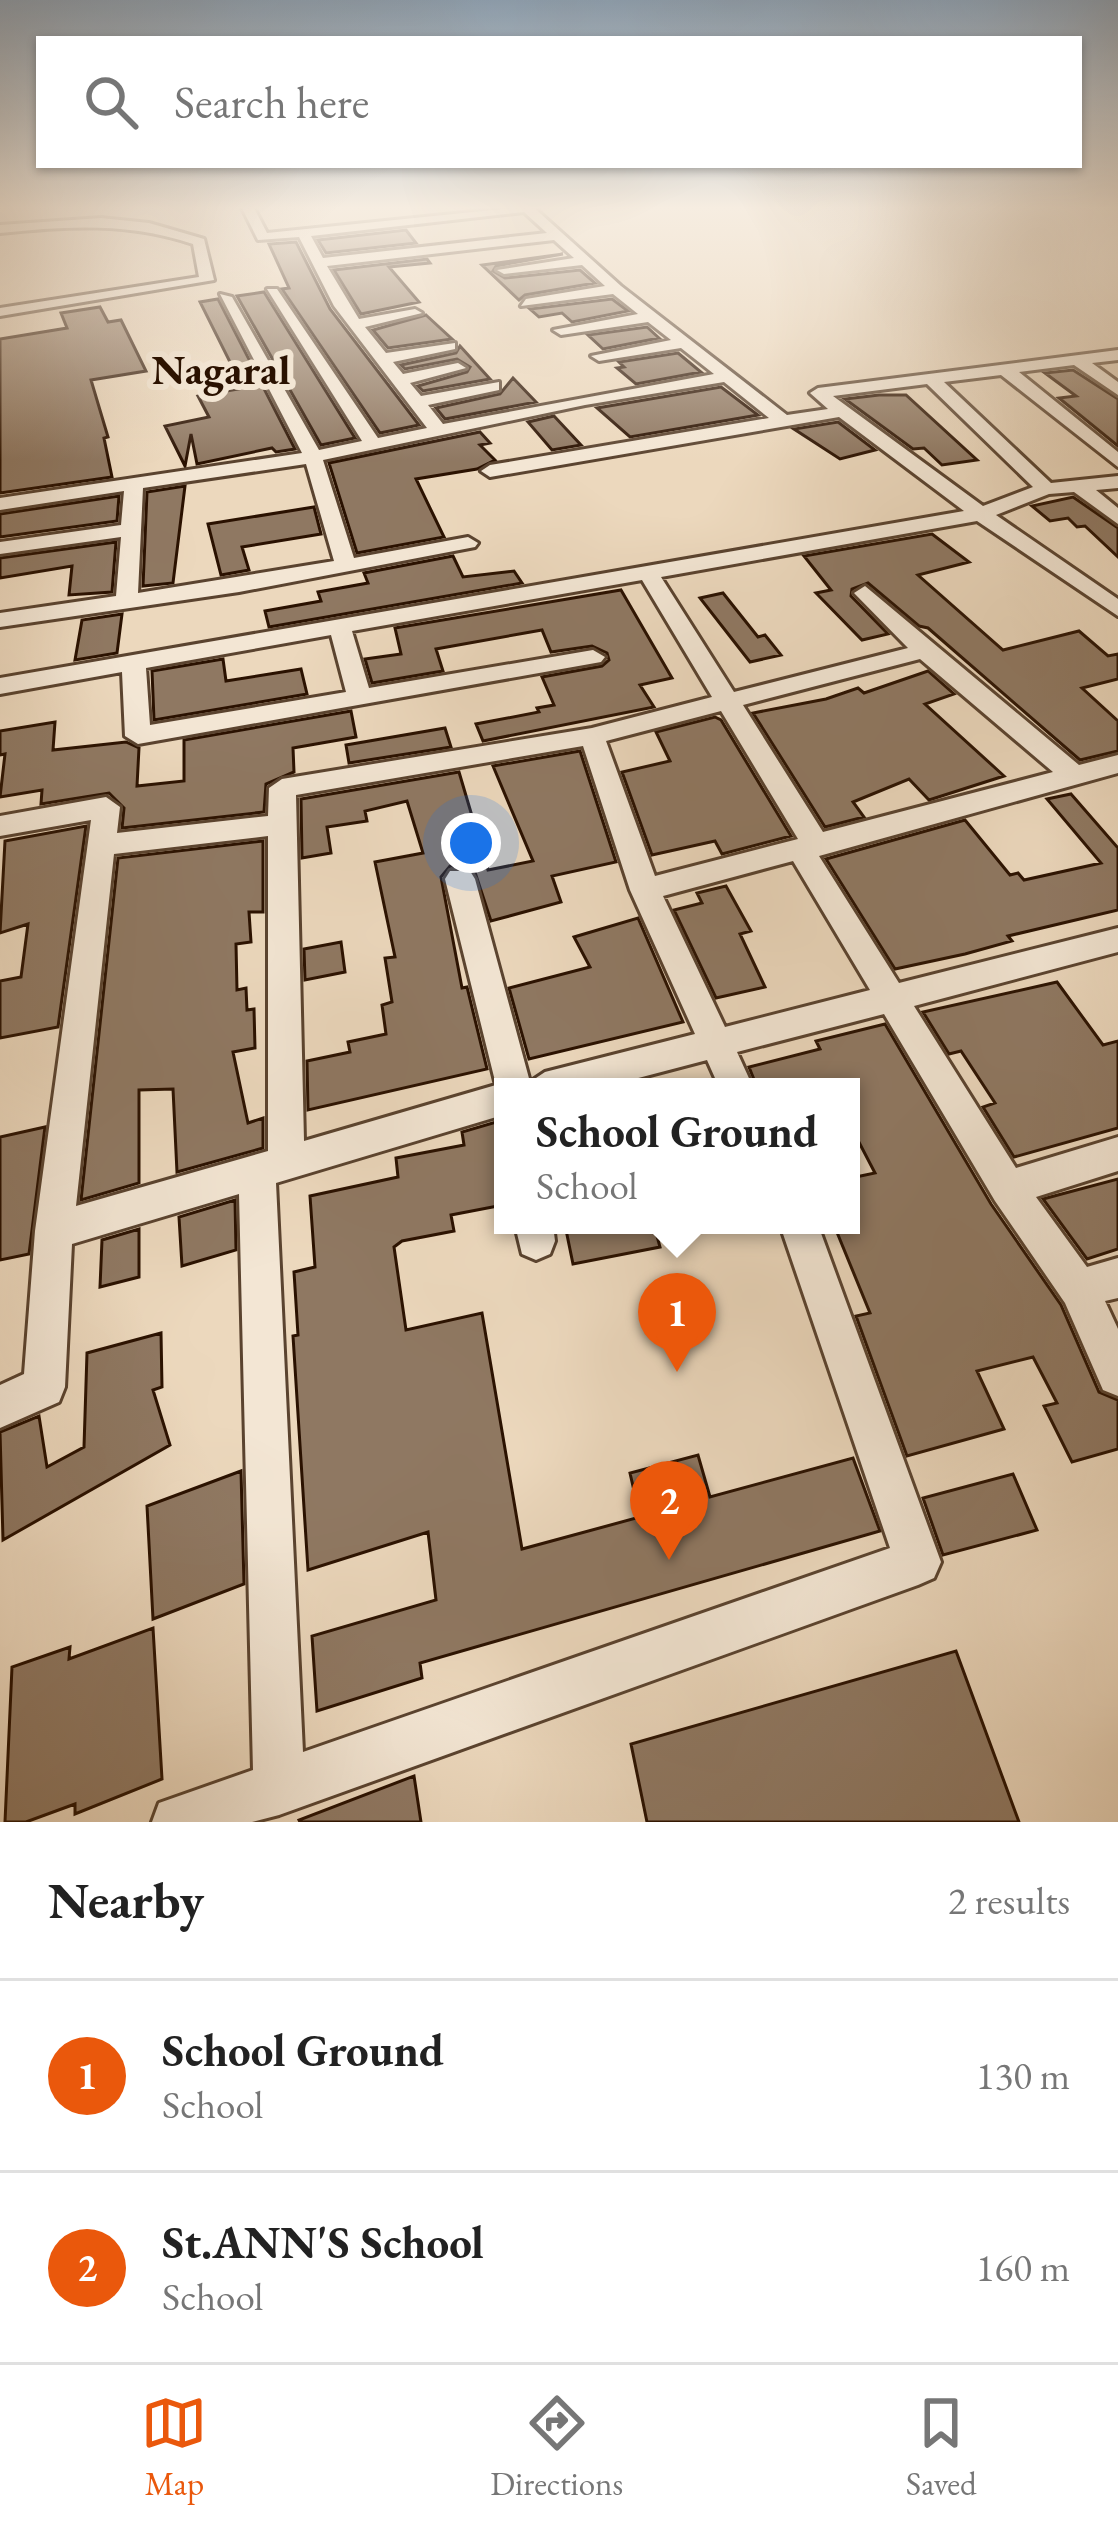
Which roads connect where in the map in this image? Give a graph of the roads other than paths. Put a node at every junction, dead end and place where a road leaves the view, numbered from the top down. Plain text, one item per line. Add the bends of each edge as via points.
1 (136, 291) edge
2 (339, 291) edge
3 (603, 291) edge
4 (618, 291) edge
5 (272, 292) dead end
6 (225, 297) dead end
7 (526, 303) dead end
8 (0, 312) edge
9 (415, 313) dead end
10 (649, 317) junction
11 (356, 324) junction
12 (430, 330) dead end
13 (561, 330) dead end
14 (371, 342) junction
15 (684, 344) junction
16 (449, 346) dead end
17 (1118, 355) edge
18 (599, 356) dead end
19 (383, 359) junction
20 (1076, 359) junction
21 (1002, 367) junction
22 (458, 368) dead end
23 (727, 377) junction
24 (930, 378) junction
25 (400, 380) junction
26 (493, 386) dead end
27 (1118, 390) edge
28 (418, 402) junction
29 (838, 412) junction
30 (782, 420) junction
31 (438, 430) junction
32 (374, 445) junction
33 (313, 458) junction
34 (1118, 461) edge
35 (490, 471) dead end
36 (1118, 482) edge
37 (134, 484) junction
38 (1079, 486) junction
39 (1046, 488) junction
40 (0, 504) edge
41 (980, 514) junction
42 (1118, 518) edge
43 (133, 529) junction
44 (468, 543) dead end
45 (0, 548) edge
46 (345, 563) junction
47 (648, 573) junction
48 (865, 593) dead end
49 (127, 601) junction
50 (1118, 609) edge
51 (0, 620) edge
52 (340, 628) junction
53 (924, 651) junction
54 (593, 657) dead end
55 (134, 664) junction
56 (0, 686) edge
57 (360, 698) junction
58 (728, 703) junction
59 (592, 736) junction
60 (1118, 764) edge
61 (1075, 776) junction
62 (281, 825) junction
63 (0, 826) edge
64 (104, 844) junction
65 (809, 848) junction
66 (460, 879) dead end
67 (645, 890) junction
68 (1118, 940) edge
69 (894, 1000) junction
70 (712, 1041) junction
71 (512, 1078) edge
72 (578, 1078) edge
73 (731, 1078) edge
74 (494, 1102) edge
75 (1118, 1154) edge
76 (272, 1164) junction
77 (1008, 1188) junction
78 (53, 1232) junction
79 (802, 1234) edge
80 (1118, 1278) edge
81 (1078, 1289) junction
82 (1118, 1375) edge
83 (0, 1407) edge
84 (279, 1789) junction
85 (178, 1822) edge

1 - 8 street
2 - 11 street
3 - 7 street
4 - 10 street
5 - 32 street
6 - 33 street
9 - 11 street
10 - 13 street
10 - 15 street
11 - 14 street
12 - 14 street
14 - 19 street
15 - 18 street
15 - 23 street
16 - 19 street
17 - 20 street
19 - 25 street
20 - 21 street
20 - 27 street
21 - 24 street
21 - 34 street
22 - 25 street
23 - 30 street
23 - 31 street
24 - 29 street via 818,395
24 - 39 street
25 - 28 street
26 - 28 street
28 - 31 street
29 - 30 street
29 - 41 street
30 - 35 street
31 - 32 street
32 - 33 street
33 - 37 street
33 - 46 street
36 - 38 street
37 - 40 street
37 - 43 street
38 - 39 street
38 - 42 street
39 - 41 street
41 - 47 street
41 - 50 street
43 - 45 street
43 - 49 street
44 - 46 street
46 - 49 street
47 - 52 street
47 - 58 street
48 - 53 street
49 - 51 street
52 - 55 street
52 - 57 street
53 - 58 street
53 - 61 street
54 - 57 street
55 - 56 street
55 - 57 street via 138,736
58 - 59 street
58 - 65 street
59 - 62 street via 281,788
59 - 67 street
60 - 61 street
61 - 65 street
62 - 64 street
62 - 76 street
63 - 64 street via 106,807
64 - 78 street
65 - 67 street
65 - 69 street
66 - 71 street
67 - 70 street
68 - 69 street
69 - 70 street
69 - 77 street
70 - 72 street
70 - 73 street
74 - 76 street
75 - 77 street
76 - 78 street
76 - 84 street
77 - 81 street
78 - 83 street via 44,1387
79 - 84 street via 918,1562
80 - 81 street
81 - 82 street
84 - 85 street

